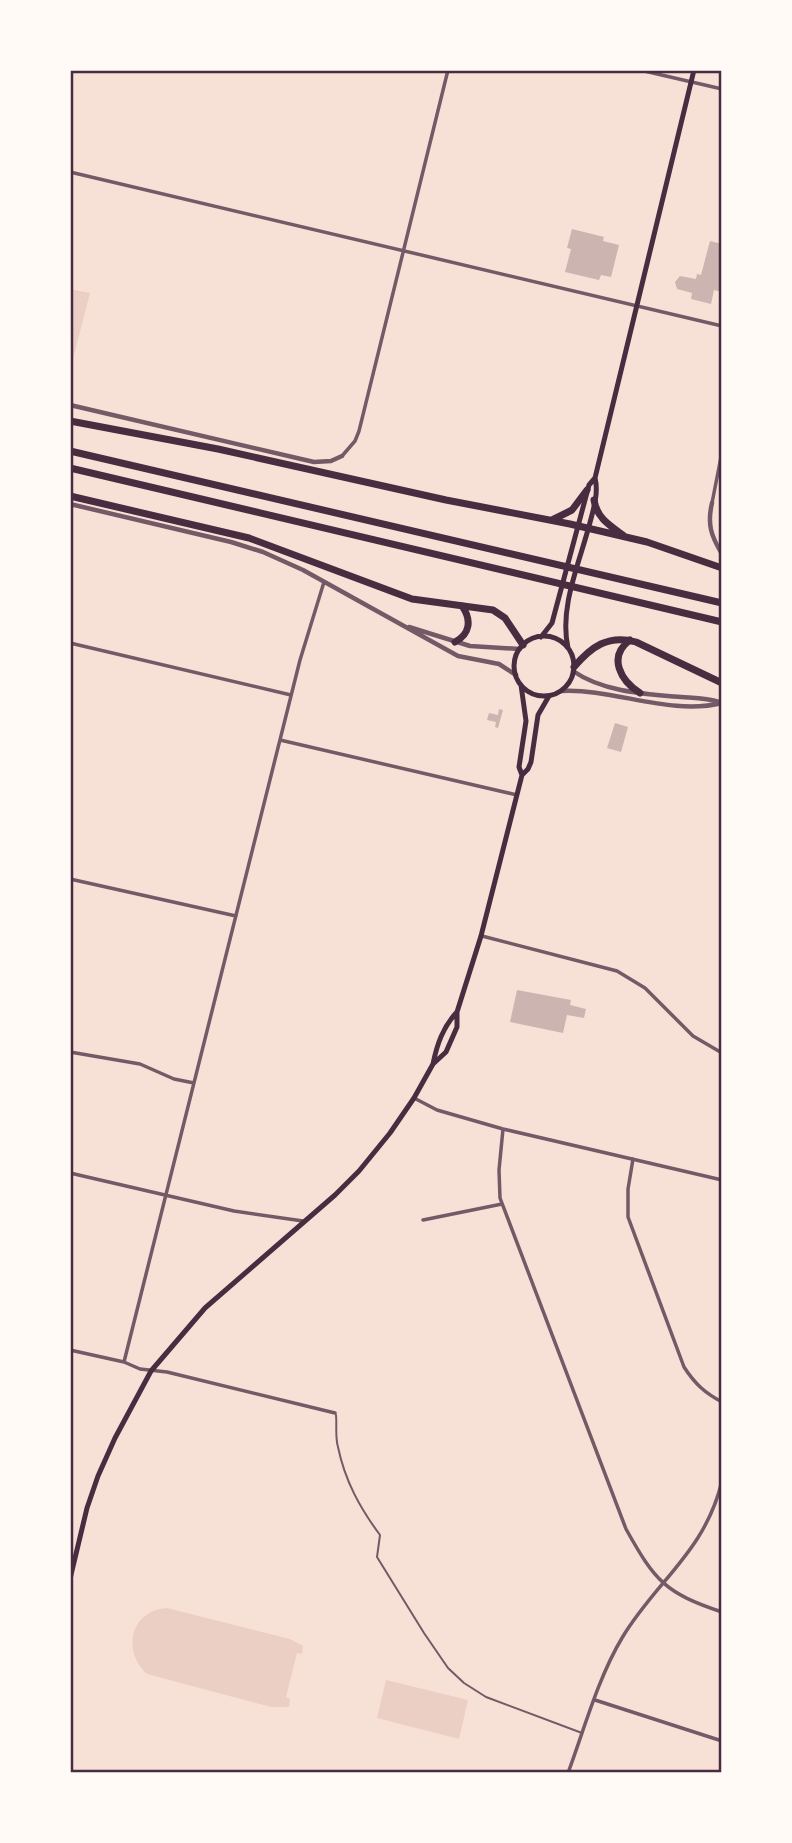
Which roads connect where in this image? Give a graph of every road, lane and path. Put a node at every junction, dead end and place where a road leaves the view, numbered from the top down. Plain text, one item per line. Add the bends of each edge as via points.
1 (448, 70) edge
2 (640, 70) edge
3 (694, 70) edge
4 (691, 82) junction
5 (722, 89) edge
6 (70, 172) edge
7 (403, 250) junction
8 (636, 306) junction
9 (722, 326) edge
10 (70, 405) edge
11 (70, 421) edge
12 (70, 451) edge
13 (722, 452) edge
14 (342, 456) joint
15 (70, 468) edge
16 (595, 478) junction
17 (587, 490) junction
18 (70, 496) edge
19 (594, 500) junction
20 (712, 503) joint
21 (70, 504) edge
22 (551, 520) junction
23 (577, 526) junction
24 (588, 528) junction
25 (626, 537) junction
26 (722, 554) edge
27 (722, 568) edge
28 (324, 582) junction
29 (722, 603) edge
30 (462, 606) junction
31 (722, 622) edge
32 (409, 627) junction
33 (541, 637) junction
34 (630, 640) junction
35 (455, 642) junction
36 (70, 643) edge
37 (521, 647) junction
38 (568, 648) junction
39 (573, 669) junction
40 (516, 675) junction
41 (722, 683) edge
42 (521, 685) junction
43 (561, 691) junction
44 (640, 693) junction
45 (291, 695) junction
46 (549, 696) junction
47 (721, 703) edge
48 (279, 740) junction
49 (522, 775) junction
50 (517, 794) junction
51 (70, 879) edge
52 (236, 916) junction
53 (481, 936) junction
54 (457, 1012) junction
55 (70, 1052) edge
56 (722, 1053) edge
57 (433, 1064) junction
58 (194, 1083) junction
59 (414, 1098) junction
60 (503, 1129) junction
61 (633, 1159) junction
62 (70, 1172) edge
63 (722, 1180) edge
64 (165, 1195) junction
65 (502, 1204) junction
66 (424, 1220) dead end
67 (305, 1221) junction
68 (70, 1350) edge
69 (124, 1362) junction
70 (151, 1371) junction
71 (722, 1402) edge
72 (335, 1413) joint
73 (722, 1481) edge
74 (70, 1579) edge
75 (664, 1585) junction
76 (722, 1612) edge
77 (595, 1700) junction
78 (583, 1733) junction
79 (722, 1741) edge
80 (568, 1773) edge

1 - 7 street
2 - 4 street
3 - 4 main road
4 - 5 street
4 - 8 main road
6 - 7 street
7 - 8 street
7 - 14 street via 359,431
8 - 9 street
8 - 16 main road
10 - 14 street via 314,462
11 - 22 highway
12 - 29 highway
13 - 20 street
15 - 31 highway
16 - 17 main road
16 - 19 main road
17 - 22 highway via 572,510
17 - 23 main road
18 - 30 highway via 249,538 400,596
19 - 24 main road
19 - 25 highway via 603,519
20 - 26 street via 710,535
21 - 28 street via 231,542 287,562
22 - 23 highway
23 - 24 highway
23 - 33 main road via 552,623
24 - 25 highway
24 - 38 main road via 566,615
25 - 27 highway
28 - 32 street
28 - 45 street
30 - 35 highway via 468,629
30 - 37 highway via 500,613 513,627
32 - 35 street
32 - 40 street via 458,656 499,664
33 - 37 main road
33 - 38 main road via 557,639
34 - 39 highway via 597,645
34 - 41 highway
34 - 44 highway via 621,651 620,673
35 - 37 street via 486,648
36 - 45 street
37 - 40 main road
38 - 39 main road
39 - 43 main road
39 - 44 street via 595,683
40 - 42 main road
42 - 46 main road via 533,694
42 - 49 main road via 526,721 519,767
43 - 46 main road
43 - 47 street via 667,704
44 - 47 street
45 - 48 street
46 - 49 main road via 538,715 531,762
48 - 50 street
48 - 52 street
49 - 50 main road
50 - 53 main road
51 - 52 street
52 - 58 street
53 - 54 main road
53 - 56 street via 617,971 645,988 693,1036
54 - 57 main road via 447,1022
54 - 57 main road via 457,1027 446,1052
55 - 58 street via 140,1064
57 - 59 main road
58 - 64 street
59 - 60 street via 437,1110
59 - 67 main road via 359,1171
60 - 61 street
60 - 65 street
61 - 63 street
61 - 71 street via 628,1217 684,1367 706,1394
62 - 64 street
64 - 67 street
64 - 69 street
65 - 66 street
65 - 75 street via 626,1529
67 - 70 main road via 205,1308
68 - 69 street
69 - 70 street
70 - 72 street
70 - 74 main road via 104,1462
72 - 78 lane via 337,1445 351,1486 380,1535 377,1557 448,1668 486,1697
73 - 75 street via 712,1513 692,1550
75 - 76 street via 692,1602
75 - 77 street via 622,1639
77 - 78 street
77 - 79 street
78 - 80 street

